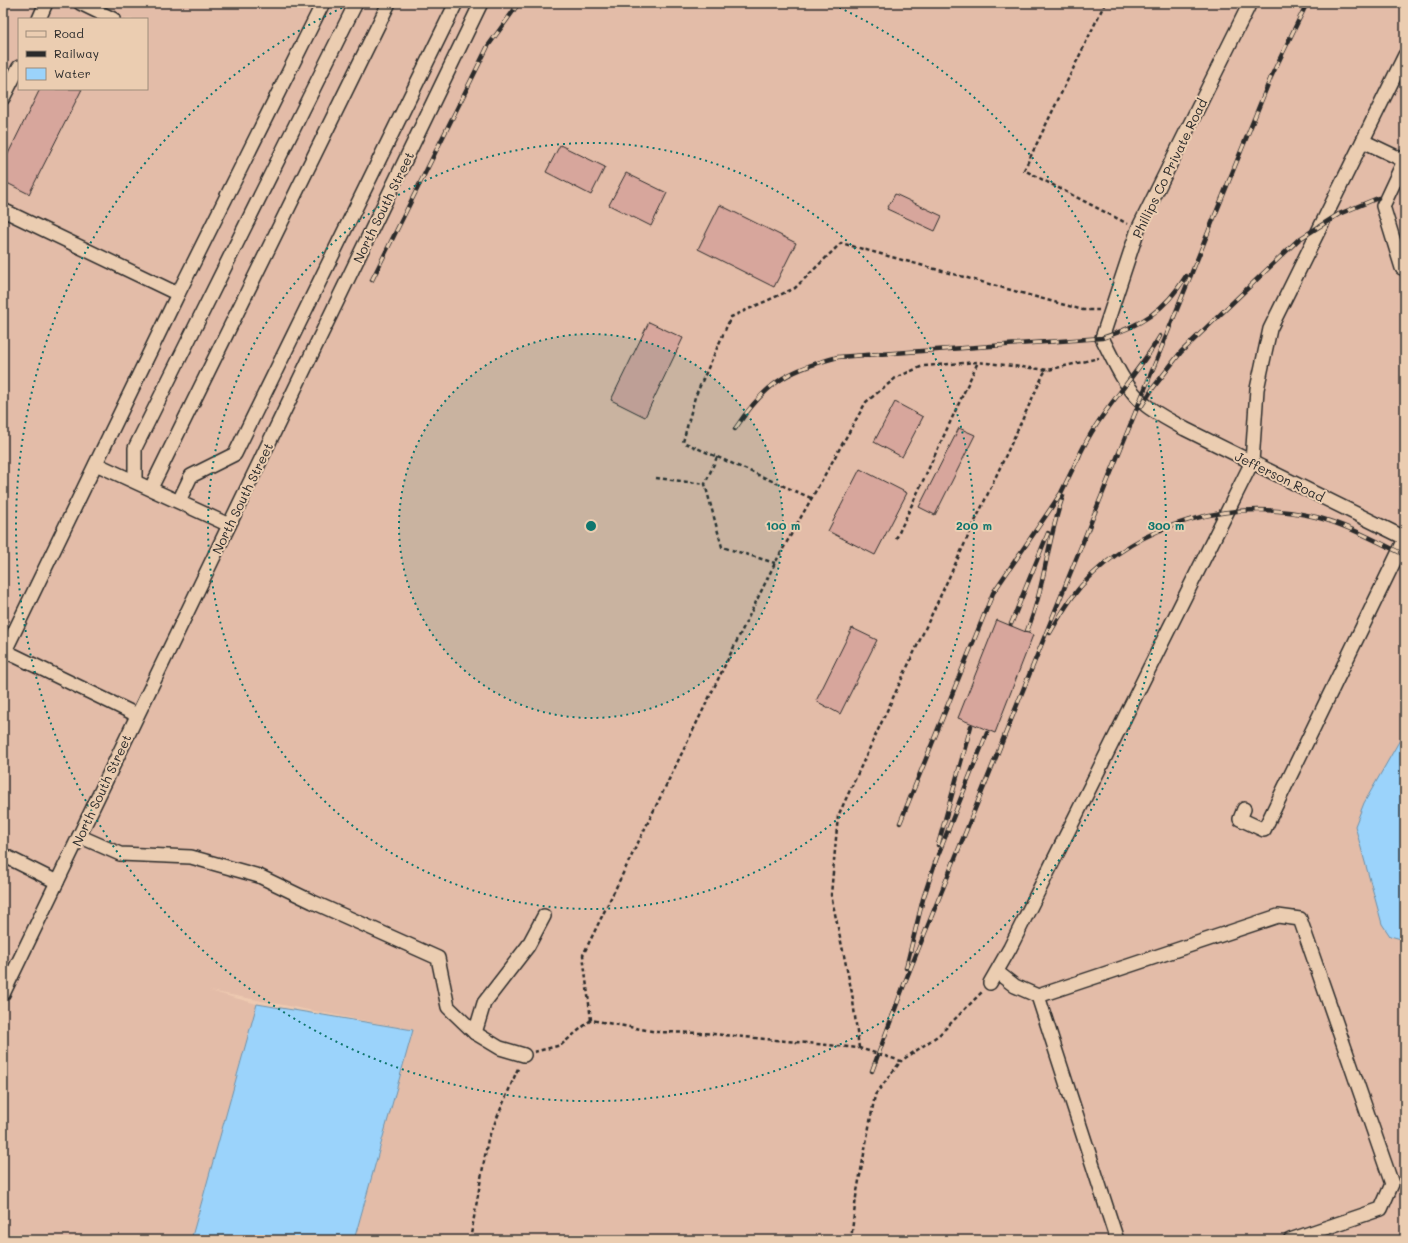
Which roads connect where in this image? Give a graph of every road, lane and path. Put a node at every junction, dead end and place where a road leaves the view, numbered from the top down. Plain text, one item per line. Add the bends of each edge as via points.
1 (46, 3) edge
2 (80, 3) edge
3 (323, 3) edge
4 (356, 3) edge
5 (389, 3) edge
6 (456, 3) edge
7 (481, 3) edge
8 (1105, 3) edge
9 (1250, 3) edge
10 (39, 18) edge
11 (111, 18) edge
12 (1405, 55) edge
13 (18, 69) edge
14 (3, 98) edge
15 (1363, 141) junction
16 (1405, 161) edge
17 (3, 210) edge
18 (1138, 229) junction
19 (1404, 272) edge
20 (178, 294) junction
21 (1111, 310) junction
22 (1102, 338) joint
23 (1111, 355) junction
24 (978, 362) junction
25 (1048, 370) junction
26 (717, 457) junction
27 (1252, 462) junction
28 (96, 464) junction
29 (656, 478) dead end
30 (135, 481) junction
31 (705, 484) junction
32 (150, 488) junction
33 (811, 498) junction
34 (179, 502) junction
35 (229, 525) junction
36 (1405, 538) edge
37 (896, 539) dead end
38 (775, 564) junction
39 (4, 650) edge
40 (137, 715) junction
41 (1244, 809) dead end
42 (80, 836) junction
43 (3, 855) edge
44 (57, 882) junction
45 (544, 916) dead end
46 (993, 978) junction
47 (5, 986) edge
48 (1038, 996) junction
49 (591, 1020) junction
50 (475, 1033) junction
51 (859, 1048) junction
52 (524, 1055) junction
53 (901, 1061) junction
54 (470, 1240) edge
55 (851, 1240) edge
56 (1117, 1240) edge
57 (1290, 1240) edge

1 - 10 lane
2 - 11 lane
3 - 20 lane
4 - 30 lane via 135,448
5 - 32 lane
6 - 34 lane via 235,454 191,476
7 - 35 lane, North South Street
8 - 18 path via 1024,170
9 - 18 lane, Phillips Co Private Road
12 - 15 lane
13 - 14 lane
15 - 16 lane
15 - 27 lane via 1270,329 1257,389
16 - 19 lane via 1383,206
17 - 20 lane
18 - 21 lane, Phillips Co Private Road
20 - 28 lane
21 - 22 lane, Phillips Co Private Road
21 - 26 path via 1083,310 841,243 795,288 731,317 695,398 683,442
22 - 23 lane, Jefferson Road
23 - 25 path
23 - 27 lane, Jefferson Road via 1126,384 1156,413
24 - 25 path
24 - 33 path via 923,366 897,377 866,402
24 - 37 path
25 - 51 path via 1041,380 838,816 831,895 852,992
26 - 31 path
26 - 33 path
27 - 36 lane, Jefferson Road
27 - 46 lane
28 - 30 lane
28 - 39 lane
29 - 31 path
30 - 32 lane
31 - 38 path via 722,547
32 - 34 lane
33 - 38 path
34 - 35 lane
35 - 40 lane, North South Street
36 - 41 lane via 1264,830 1240,819
38 - 49 path via 583,955
39 - 40 lane
40 - 42 lane, North South Street
42 - 44 lane, North South Street
42 - 50 lane via 120,854 191,857 259,876 438,958 448,1007
43 - 44 lane
44 - 47 lane, North South Street
45 - 50 lane via 528,946 484,1004
46 - 48 lane
46 - 53 path via 939,1035
48 - 56 lane
48 - 57 lane via 1278,916 1300,919 1392,1184 1381,1209
49 - 51 path via 657,1032 703,1033
49 - 52 path via 561,1045
50 - 52 lane via 500,1048
51 - 53 path
52 - 54 path via 488,1139
53 - 55 path via 875,1095 856,1197

